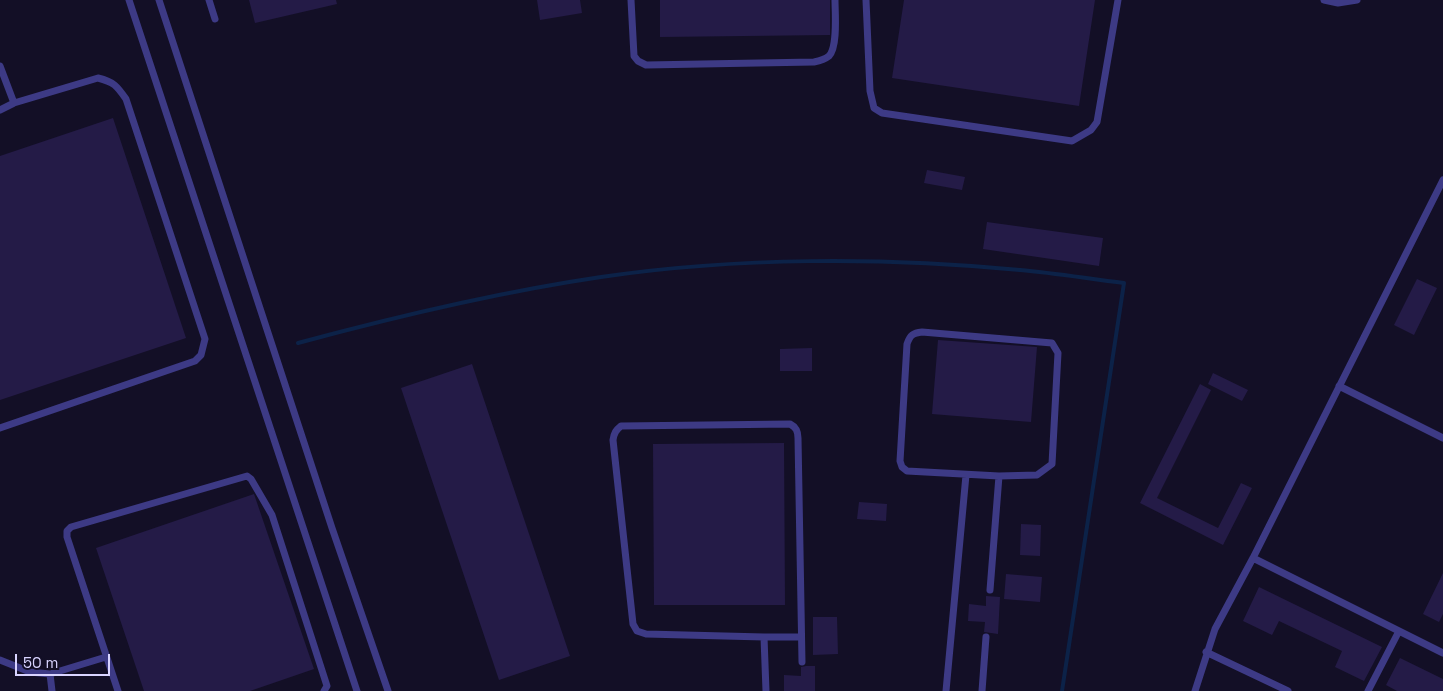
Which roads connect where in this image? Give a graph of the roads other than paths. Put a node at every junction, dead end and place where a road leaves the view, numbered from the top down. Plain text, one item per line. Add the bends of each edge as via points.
1 (129, 0) edge
2 (159, 0) edge
3 (209, 0) edge
4 (632, 0) edge
5 (835, 0) edge
6 (866, 0) edge
7 (1118, 0) edge
8 (1324, 0) edge
9 (1357, 0) edge
10 (215, 19) dead end
11 (0, 66) edge
12 (14, 103) junction
13 (0, 110) edge
14 (1443, 180) edge
15 (1338, 386) junction
16 (0, 428) edge
17 (1443, 438) edge
18 (966, 475) junction
19 (999, 476) junction
20 (1253, 558) junction
21 (990, 590) dead end
22 (1399, 631) junction
23 (801, 636) junction
24 (764, 637) junction
25 (986, 637) dead end
26 (1206, 652) junction
27 (1443, 652) edge
28 (106, 658) junction
29 (0, 660) edge
30 (802, 662) dead end
31 (50, 674) junction
32 (52, 691) edge
33 (118, 691) edge
34 (324, 691) edge
35 (357, 691) edge
36 (388, 691) edge
37 (766, 691) edge
38 (946, 691) edge
39 (982, 691) edge
40 (1196, 691) edge
41 (1288, 691) edge
42 (1368, 691) edge

1 - 35 lane
2 - 36 lane
3 - 10 lane
4 - 5 lane via 634,56 646,65 823,60 834,46
6 - 7 lane via 870,91 874,108 882,113 1072,141 1091,130 1097,122
8 - 9 lane via 1338,3
11 - 12 lane
12 - 13 lane
12 - 16 lane via 98,78 118,87 126,100 205,339 201,355 195,361
14 - 15 lane
15 - 17 lane
15 - 20 lane
18 - 19 lane
18 - 19 lane via 902,468 907,344 915,333 1052,343 1056,348 1052,464 1037,475
18 - 38 lane
19 - 21 lane
20 - 22 lane
20 - 26 lane
22 - 27 lane
22 - 42 lane
23 - 24 lane
23 - 24 lane via 798,432 794,426 622,426 613,440 633,624 646,634
23 - 30 lane
24 - 37 lane
25 - 39 lane
26 - 40 lane
26 - 41 lane
28 - 31 lane
28 - 33 lane
28 - 34 lane via 67,537 70,527 247,476 272,515 326,686
29 - 31 lane via 30,672
31 - 32 lane

